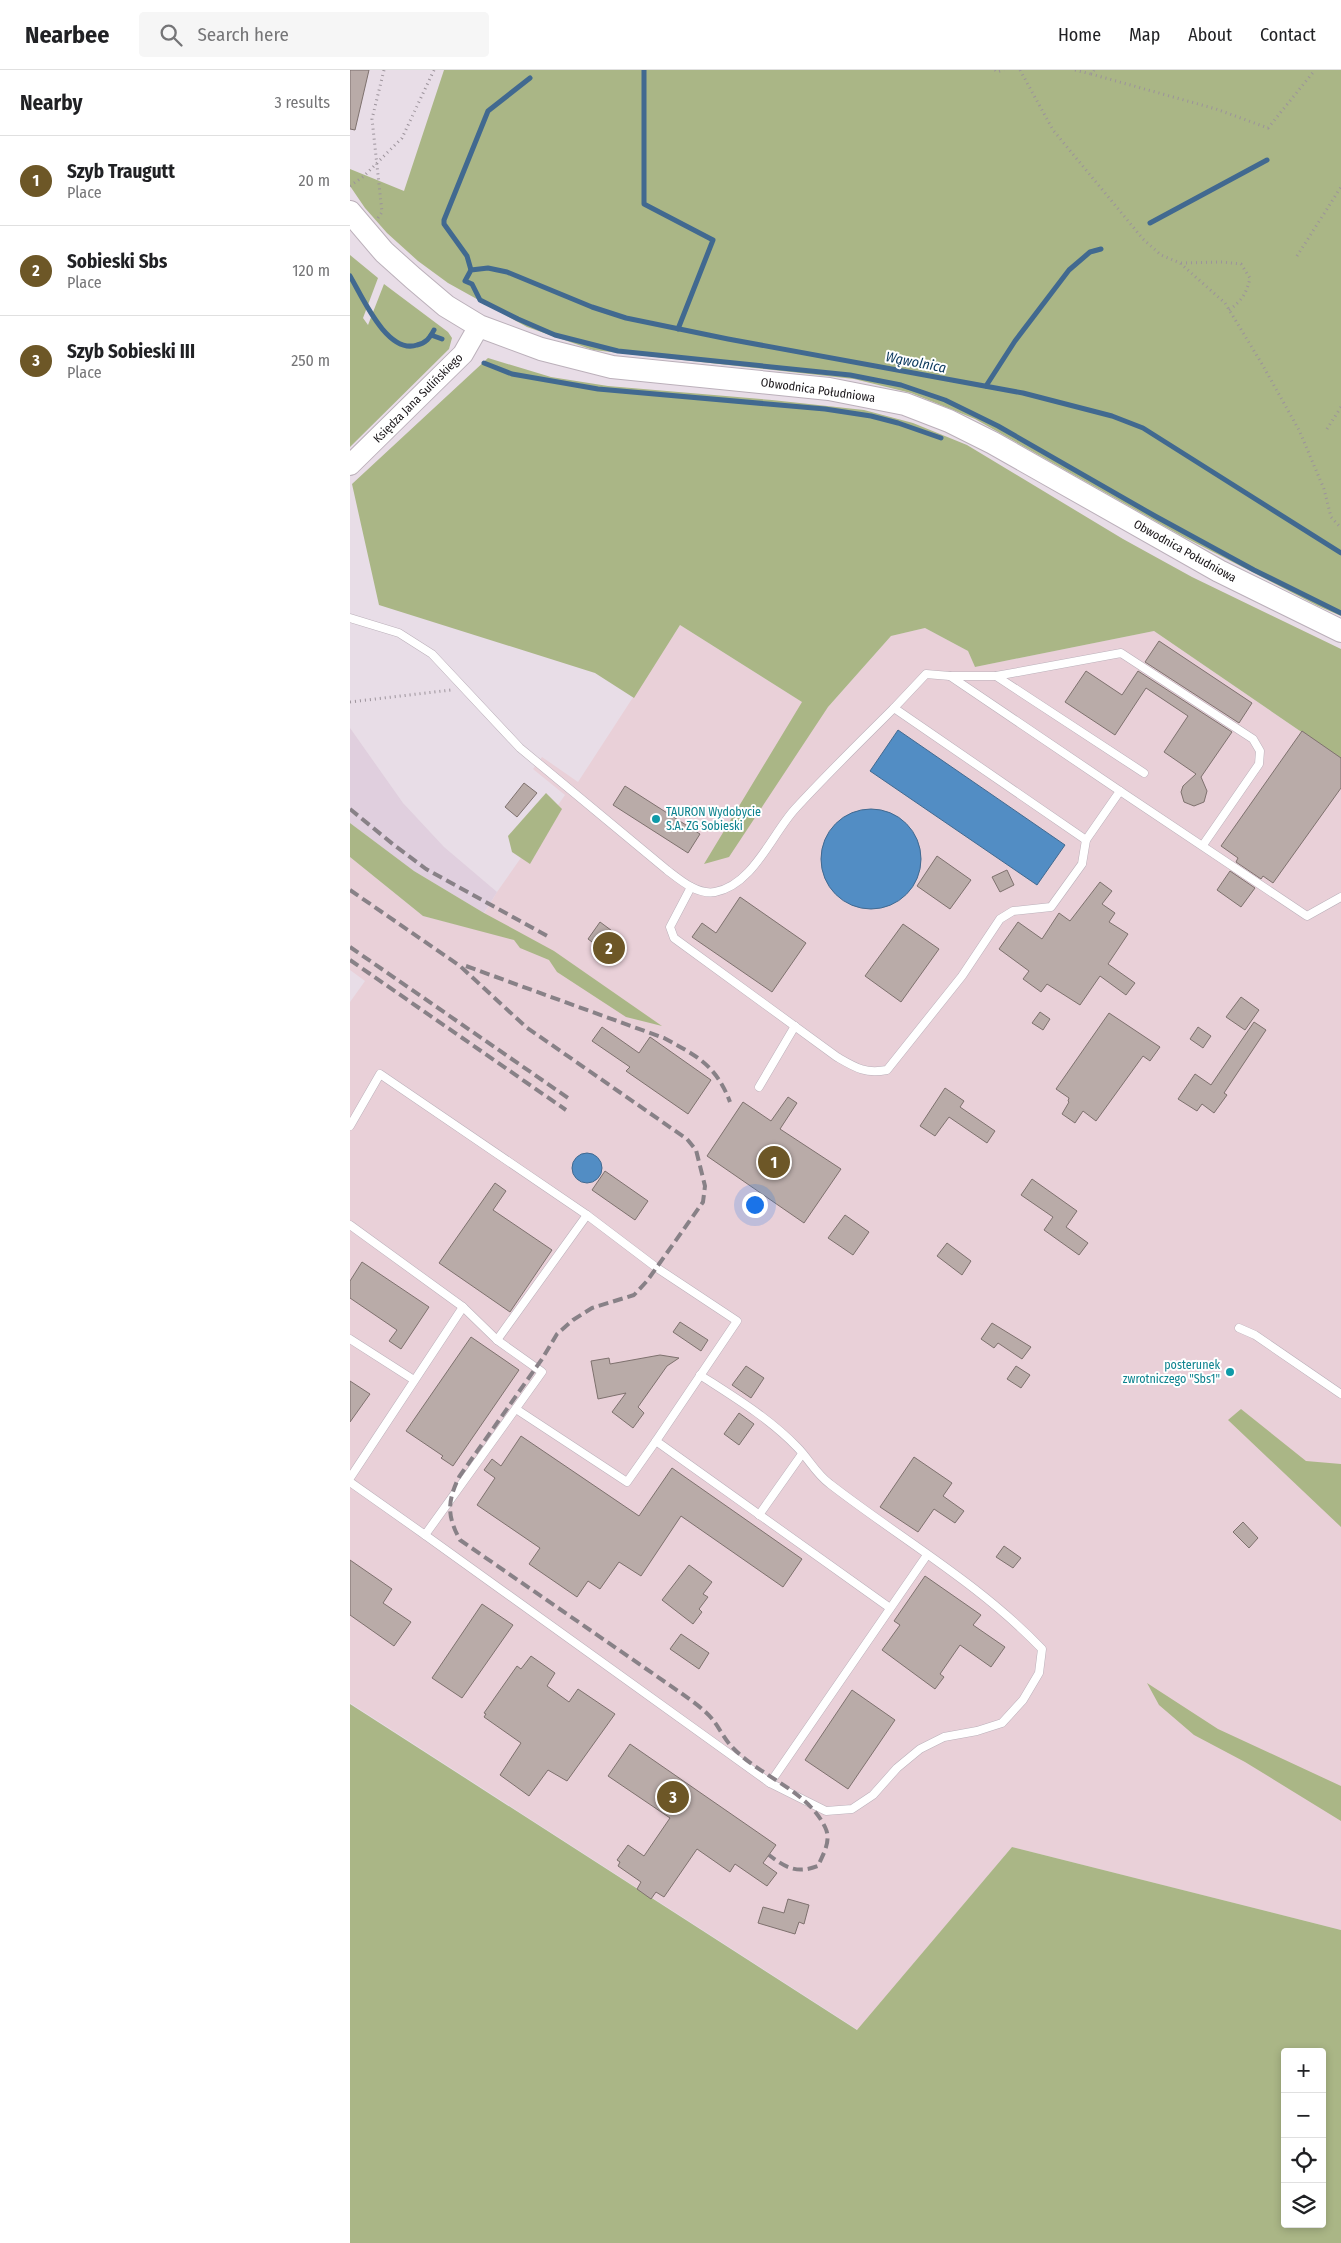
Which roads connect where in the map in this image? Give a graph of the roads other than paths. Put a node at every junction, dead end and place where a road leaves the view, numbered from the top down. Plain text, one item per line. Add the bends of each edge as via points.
1 (350, 212) edge
2 (479, 326) junction
3 (350, 466) edge
4 (350, 618) edge
5 (1341, 631) edge
6 (950, 676) junction
7 (996, 676) junction
8 (894, 708) junction
9 (1144, 773) dead end
10 (1120, 791) junction
11 (1086, 840) junction
12 (1204, 845) junction
13 (691, 887) junction
14 (1341, 897) edge
15 (795, 1026) junction
16 (759, 1087) dead end
17 (350, 1126) edge
18 (587, 1215) junction
19 (350, 1225) edge
20 (463, 1307) junction
21 (1240, 1328) dead end
22 (350, 1339) edge
23 (498, 1340) junction
24 (700, 1375) junction
25 (414, 1380) junction
26 (1341, 1394) edge
27 (516, 1408) junction
28 (656, 1441) junction
29 (802, 1454) junction
30 (350, 1478) edge
31 (350, 1482) edge
32 (759, 1515) junction
33 (425, 1535) junction
34 (926, 1556) junction
35 (890, 1608) junction
36 (770, 1783) junction

1 - 2 main road, Obwodnica Południowa via 412,278 446,306
2 - 3 street, Księdza Jana Sulińskiego via 463,354
2 - 5 main road, Obwodnica Południowa via 541,349 612,367 829,389 905,404 993,443 1219,571
4 - 13 lane via 399,633 432,654 520,748
6 - 7 lane
6 - 8 lane via 926,674
6 - 10 lane
7 - 9 lane
7 - 12 lane via 1121,653 1253,739 1260,751 1259,764
8 - 11 lane
8 - 13 lane via 794,811 756,863 731,886 713,892
10 - 11 lane
10 - 12 lane
11 - 15 lane via 1082,864 1051,907 1013,911 1000,919 962,976 887,1070 872,1073 853,1066
12 - 14 lane via 1307,916
13 - 15 lane via 670,927 674,938
15 - 16 lane
17 - 18 lane via 380,1074
18 - 23 lane
18 - 24 lane via 657,1268 737,1321
19 - 20 lane
20 - 23 lane
20 - 25 lane
21 - 26 lane
22 - 25 lane
23 - 27 lane via 542,1372
24 - 28 lane
24 - 29 lane via 766,1419
25 - 30 lane
27 - 28 lane via 627,1482
27 - 33 lane
28 - 32 lane
29 - 32 lane
29 - 34 lane via 821,1478
31 - 33 lane
32 - 35 lane
33 - 36 lane
34 - 35 lane
34 - 36 lane via 974,1588 1019,1625 1042,1649 1039,1673 1023,1700 1002,1723 944,1737 920,1749 873,1795 852,1810 826,1810
35 - 36 lane

